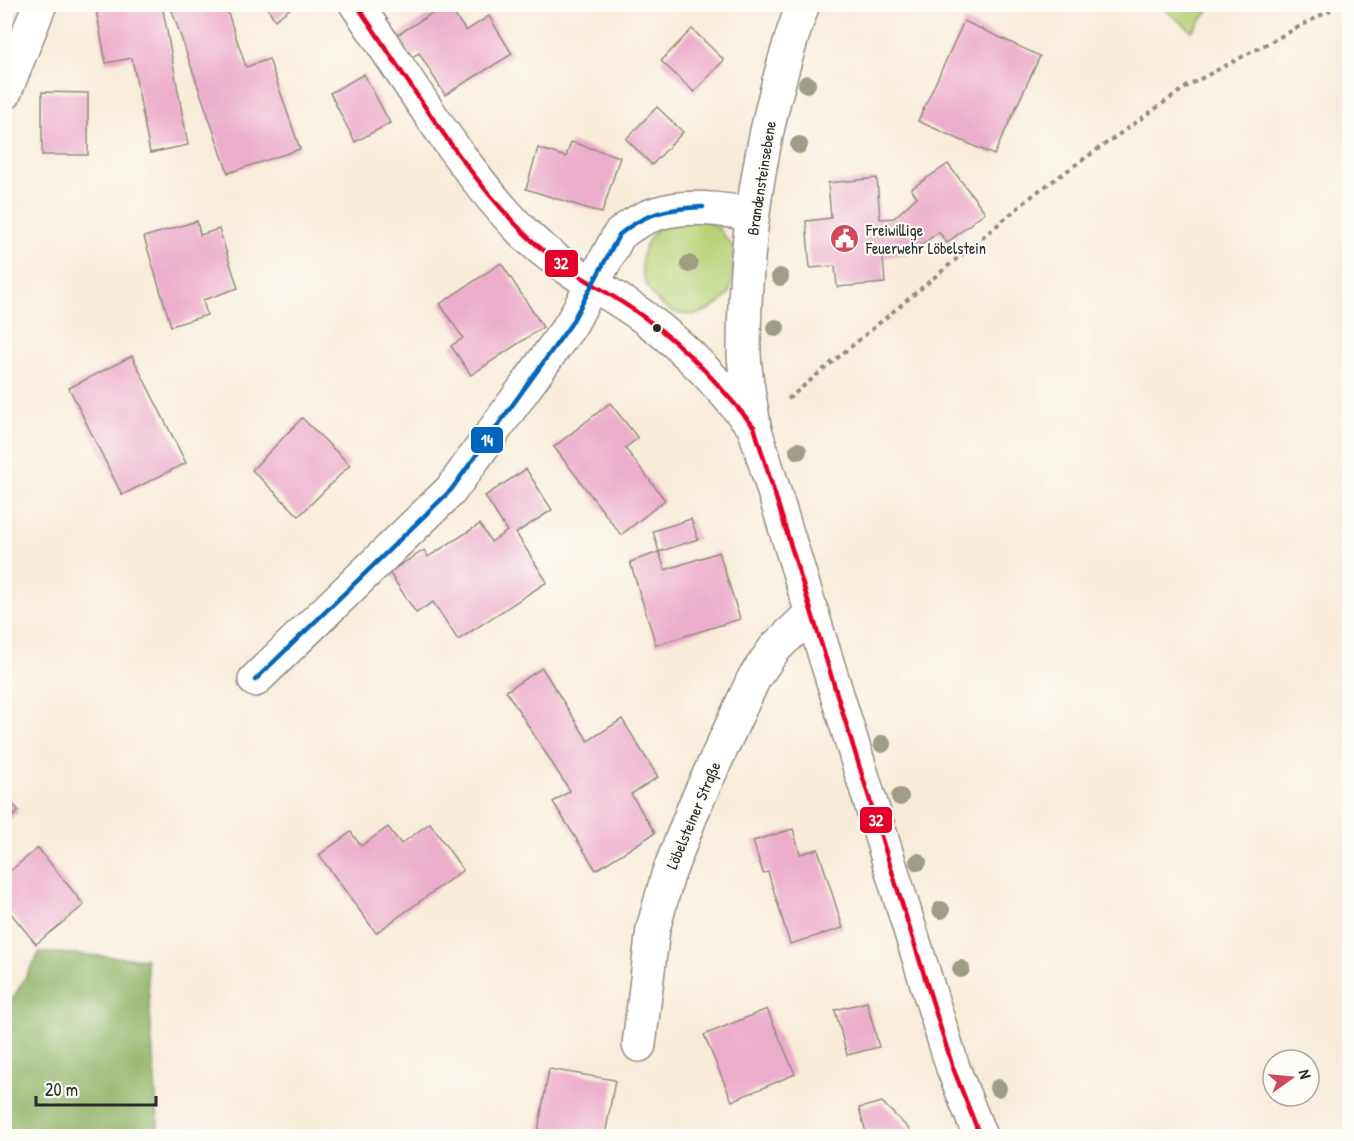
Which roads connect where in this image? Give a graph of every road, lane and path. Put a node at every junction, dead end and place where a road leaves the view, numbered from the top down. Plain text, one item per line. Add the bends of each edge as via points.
1 (40, 4) edge
2 (356, 4) edge
3 (803, 4) edge
4 (1342, 4) edge
5 (4, 94) edge
6 (753, 214) junction
7 (591, 285) junction
8 (754, 427) junction
9 (812, 614) junction
10 (255, 680) dead end
11 (639, 1045) dead end
12 (980, 1137) edge

1 - 5 street
2 - 7 street via 465,162 523,233
3 - 6 street, Brandensteinsebene via 784,57
4 - 8 path via 1189,85 1037,192
6 - 7 street via 704,207 656,212 619,235
6 - 8 street, Brandensteinsebene via 744,352
7 - 8 street via 645,318 705,368
7 - 10 street via 571,324 451,490
8 - 9 street
9 - 11 street, Löbelsteiner Straße via 775,648 754,678 691,815 653,929
9 - 12 street via 953,1068

